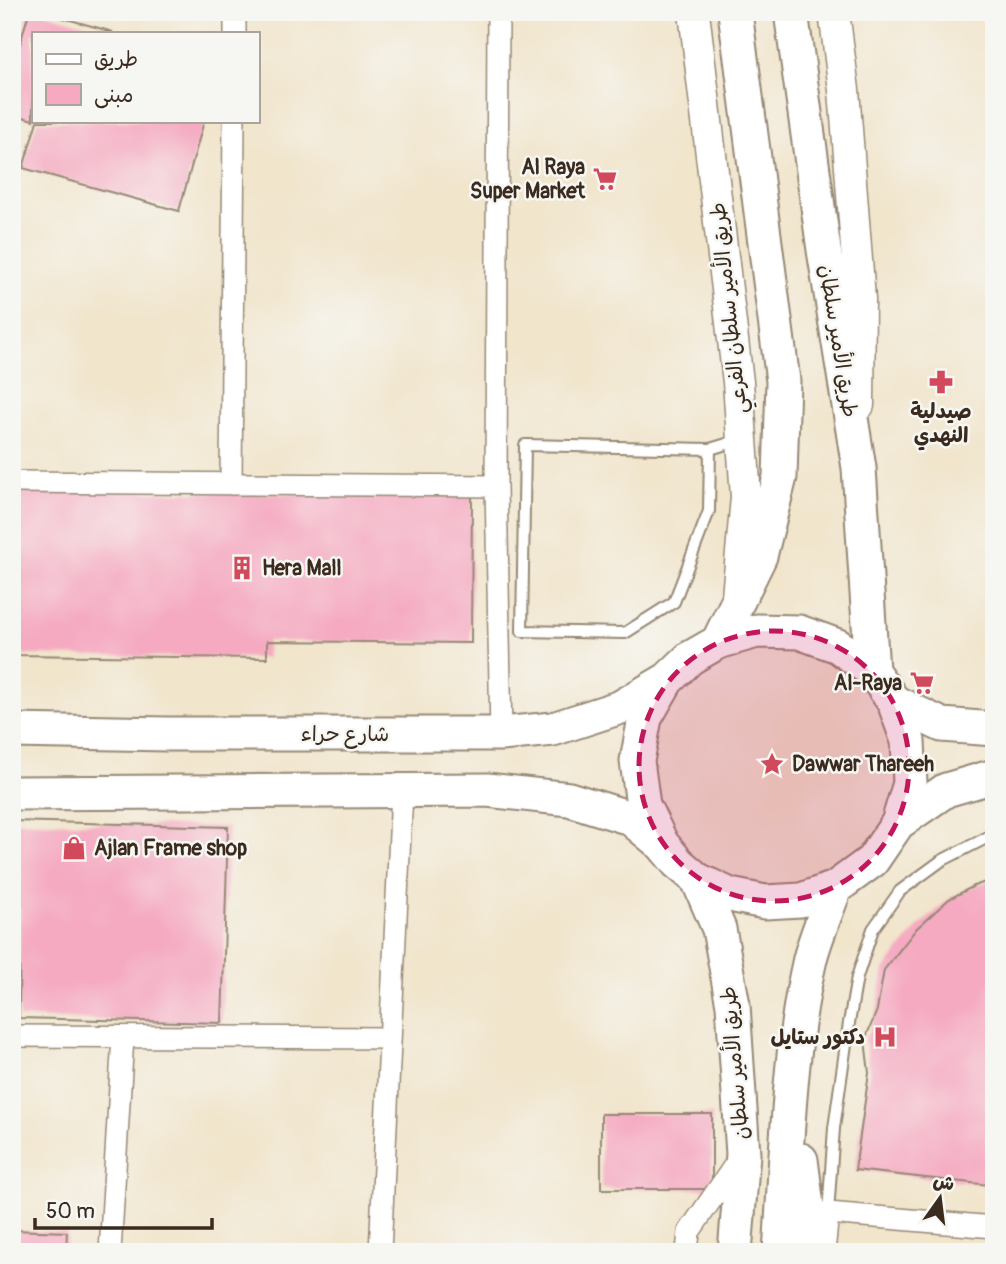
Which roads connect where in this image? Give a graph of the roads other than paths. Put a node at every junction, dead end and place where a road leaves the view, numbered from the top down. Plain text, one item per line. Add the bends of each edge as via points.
1 (235, 12) edge
2 (498, 12) edge
3 (695, 12) edge
4 (734, 12) edge
5 (791, 12) edge
6 (834, 12) edge
7 (235, 32) edge
8 (234, 122) edge
9 (742, 440) junction
10 (710, 449) junction
11 (859, 468) junction
12 (12, 482) edge
13 (231, 484) junction
14 (496, 494) junction
15 (524, 504) junction
16 (498, 568) junction
17 (523, 569) junction
18 (737, 604) junction
19 (718, 642) junction
20 (872, 671) junction
21 (667, 680) junction
22 (894, 702) junction
23 (994, 729) edge
24 (12, 731) edge
25 (501, 734) junction
26 (994, 776) edge
27 (402, 792) junction
28 (12, 793) edge
29 (898, 823) junction
30 (994, 834) edge
31 (662, 844) junction
32 (698, 880) junction
33 (835, 888) junction
34 (12, 1036) edge
35 (123, 1037) junction
36 (390, 1038) junction
37 (791, 1090) junction
38 (743, 1154) junction
39 (828, 1213) junction
40 (994, 1227) edge
41 (110, 1252) edge
42 (380, 1252) edge
43 (687, 1252) edge
44 (734, 1252) edge
45 (780, 1252) edge
46 (813, 1252) edge
47 (824, 1252) edge

1 - 7 street
2 - 14 street
3 - 9 main road, طريق الأمير سلطان الفرعي
4 - 18 main road via 783,381 780,477 760,556
5 - 11 main road, طريق الأمير سلطان
6 - 11 main road via 860,299
8 - 13 street
9 - 10 lane
9 - 18 main road, طريق الأمير سلطان الفرعي via 746,497
10 - 15 lane via 525,445
10 - 17 lane via 709,511 674,602 625,633 522,631
11 - 20 main road, طريق الأمير سلطان
12 - 13 street
13 - 14 street
14 - 15 lane
14 - 16 street
15 - 17 lane
16 - 17 lane
16 - 25 street
18 - 19 main road
19 - 20 main road via 757,631 799,632 838,646
19 - 21 main road via 690,658
20 - 22 main road
21 - 25 main road, شارع حراء via 621,707 553,729
21 - 31 main road via 645,718 637,761 643,805
22 - 23 main road via 942,724
22 - 29 main road via 908,741 910,783
24 - 25 main road, شارع حراء
26 - 29 main road via 946,790
27 - 28 main road
27 - 31 main road via 487,790 569,799 629,818
27 - 36 street
29 - 33 main road via 872,861
30 - 39 lane via 941,861 900,891 873,929 857,977 849,1023
31 - 32 main road
32 - 33 main road via 730,895 765,902 801,900
32 - 38 main road, طريق الأمير سلطان via 719,929 733,1005
33 - 37 main road via 811,956
34 - 35 street
35 - 36 street
35 - 41 street
36 - 42 street
37 - 45 main road
37 - 46 main road
38 - 43 street via 690,1232
38 - 44 main road, طريق الأمير سلطان
39 - 40 street
39 - 47 street

